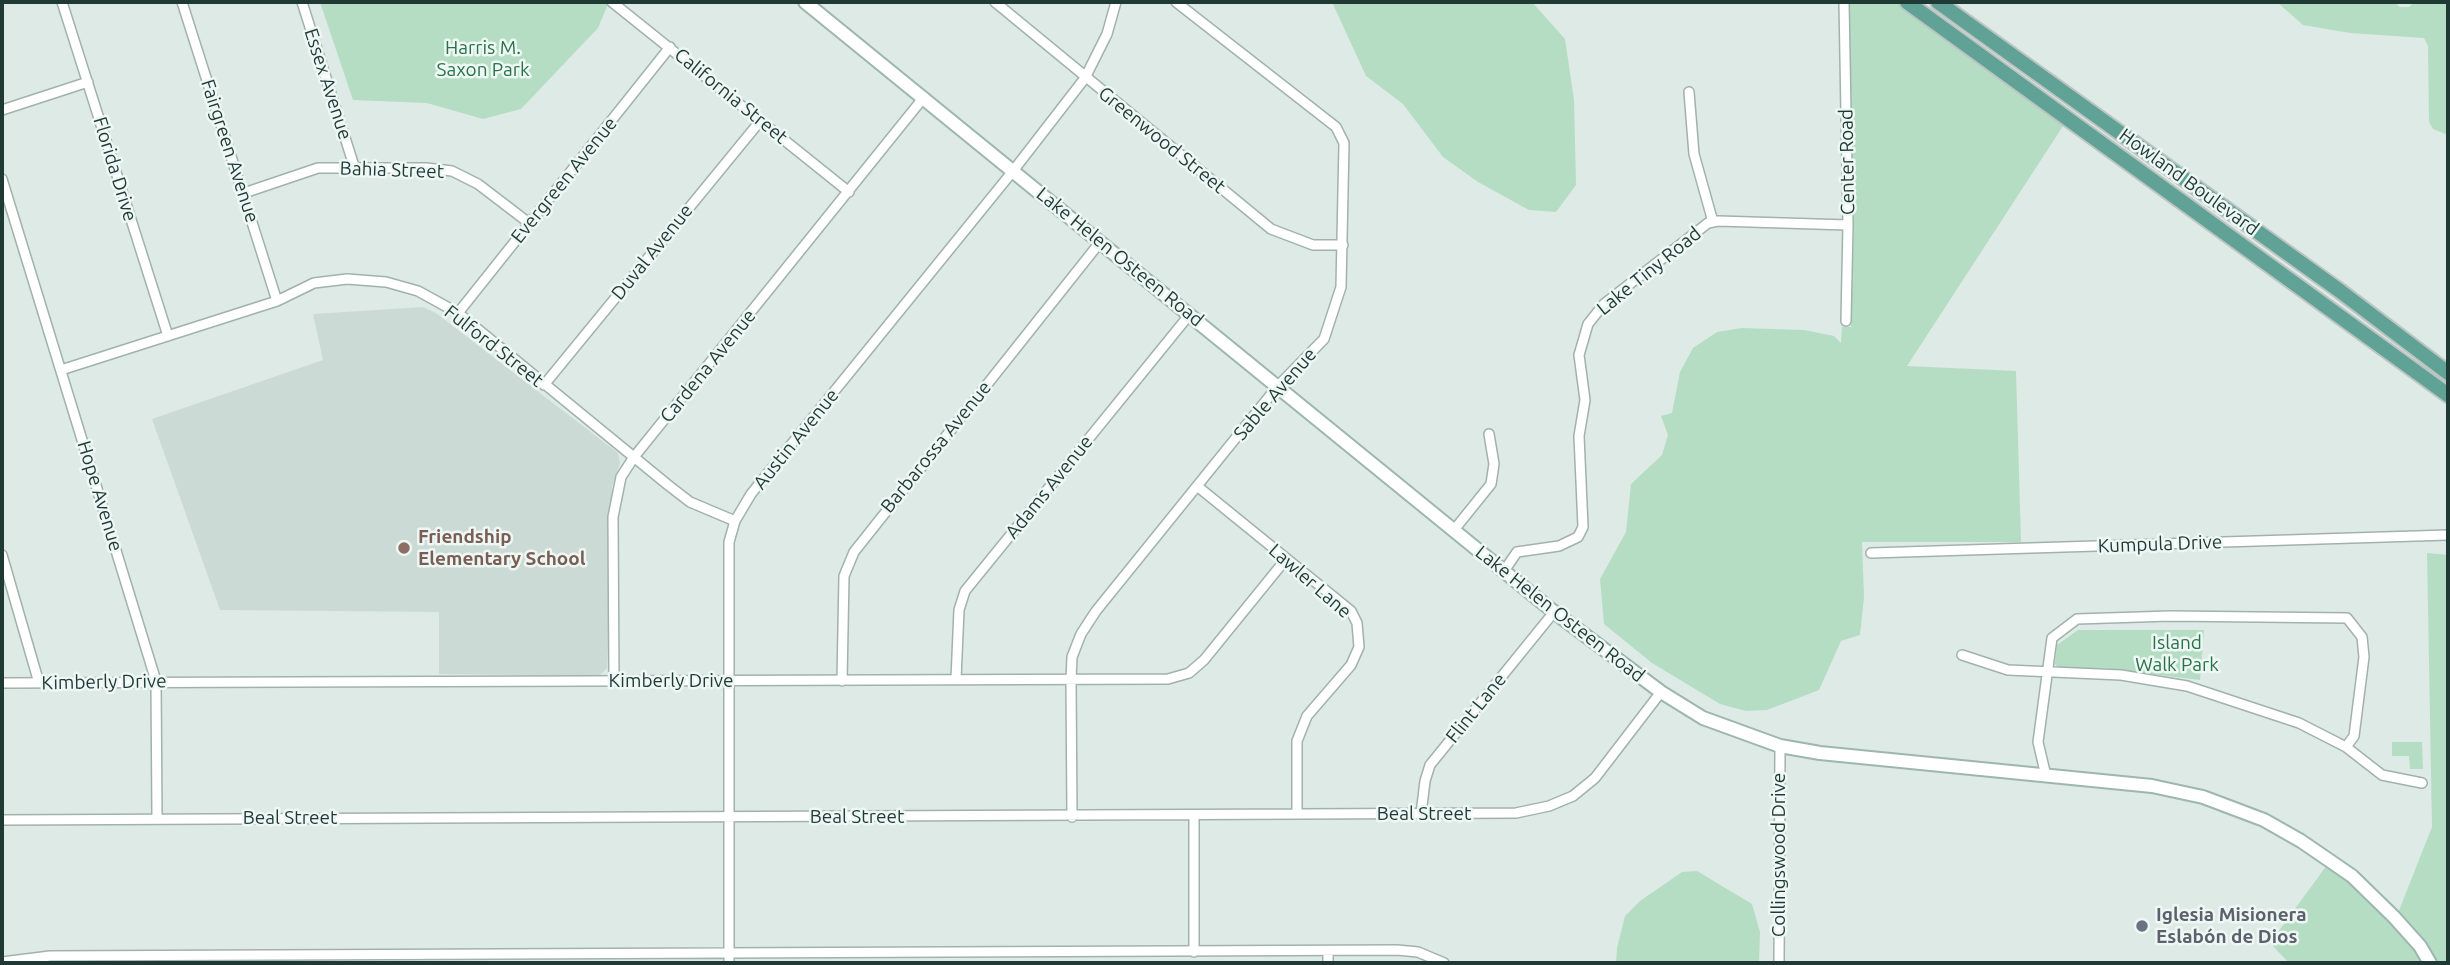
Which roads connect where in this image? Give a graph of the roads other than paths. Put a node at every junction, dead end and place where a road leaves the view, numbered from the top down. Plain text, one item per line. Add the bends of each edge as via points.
1 (62, 2) edge
2 (182, 2) edge
3 (302, 2) edge
4 (612, 2) edge
5 (806, 2) edge
6 (995, 2) edge
7 (1116, 2) edge
8 (1176, 2) edge
9 (1844, 2) edge
10 (1907, 2) edge
11 (1938, 2) edge
12 (670, 47) junction
13 (1085, 78) junction
14 (88, 82) junction
15 (1689, 92) dead end
16 (924, 97) junction
17 (2, 110) edge
18 (761, 120) junction
19 (354, 166) junction
20 (1013, 171) junction
21 (2, 179) edge
22 (849, 192) junction
23 (244, 193) junction
24 (1713, 222) junction
25 (529, 223) junction
26 (1849, 225) junction
27 (1101, 241) junction
28 (1343, 245) junction
29 (2259, 256) junction
30 (2340, 291) junction
31 (277, 300) junction
32 (458, 313) junction
33 (1190, 314) junction
34 (2339, 316) junction
35 (1846, 321) dead end
36 (167, 336) junction
37 (2420, 353) junction
38 (61, 370) junction
39 (2448, 373) edge
40 (544, 385) junction
41 (1278, 387) junction
42 (2448, 395) edge
43 (1489, 434) dead end
44 (634, 457) junction
45 (1197, 486) junction
46 (735, 521) junction
47 (1454, 530) junction
48 (2448, 534) edge
49 (1871, 553) dead end
50 (2, 555) edge
51 (1286, 559) junction
52 (1504, 571) junction
53 (1554, 612) junction
54 (1962, 655) dead end
55 (2046, 673) junction
56 (956, 679) junction
57 (729, 680) junction
58 (1071, 680) junction
59 (156, 681) junction
60 (614, 681) junction
61 (842, 681) junction
62 (2, 683) edge
63 (39, 683) junction
64 (1661, 692) junction
65 (1780, 746) junction
66 (2346, 747) junction
67 (2046, 776) junction
68 (2422, 783) dead end
69 (1297, 814) junction
70 (1421, 814) junction
71 (1194, 816) junction
72 (1072, 817) junction
73 (157, 818) junction
74 (731, 818) junction
75 (2, 820) edge
76 (1328, 951) junction
77 (1194, 952) junction
78 (729, 958) edge
79 (2, 962) edge
80 (1328, 963) edge
81 (1444, 963) edge
82 (1779, 963) edge
83 (2430, 963) edge

1 - 14 street, Florida Drive
2 - 23 street, Fairgreen Avenue
3 - 19 street, Essex Avenue
4 - 12 street, California Street
5 - 16 street, Lake Helen Osteen Road
6 - 13 street, Greenwood Street
7 - 13 street, Austin Avenue via 1107,34
8 - 28 street, Sable Avenue via 1336,127 1344,143
9 - 26 street, Center Road
10 - 29 main road, Howland Boulevard
11 - 30 main road, Howland Boulevard
12 - 18 street, California Street
12 - 25 street, Evergreen Avenue
13 - 20 street, Austin Avenue
13 - 28 street, Greenwood Street via 1271,229 1313,245
14 - 17 street
14 - 36 street, Florida Drive
15 - 24 street via 1694,154
16 - 20 street, Lake Helen Osteen Road
16 - 22 street, Cardena Avenue
18 - 22 street, California Street
18 - 40 street, Duval Avenue
19 - 23 street, Bahia Street via 318,168
19 - 25 street, Bahia Street via 452,171 478,184
20 - 27 street, Lake Helen Osteen Road
20 - 46 street, Austin Avenue via 751,494
21 - 38 street, Hope Avenue
22 - 44 street, Cardena Avenue
23 - 31 street, Fairgreen Avenue
24 - 26 street, Lake Tiny Road
24 - 52 street, Lake Tiny Road via 1639,275 1588,324 1579,355 1585,400 1579,436 1583,527 1578,537 1559,547 1517,552
25 - 32 street, Evergreen Avenue
26 - 35 street, Center Road
27 - 33 street, Lake Helen Osteen Road
27 - 61 street, Barbarossa Avenue via 854,552 844,576
28 - 41 street, Sable Avenue via 1341,287 1324,339
29 - 30 main road via 2283,264 2323,291
29 - 34 main road, Howland Boulevard
30 - 37 main road, Howland Boulevard
31 - 32 street, Fulford Street via 314,284 346,279 386,282 418,291
31 - 36 street, Fulford Street
32 - 40 street, Fulford Street
33 - 41 street, Lake Helen Osteen Road
33 - 56 street, Adams Avenue via 965,591 959,610
34 - 37 main road via 2363,319 2407,350
34 - 42 main road, Howland Boulevard
36 - 38 street, Fulford Street
37 - 39 main road, Howland Boulevard
38 - 59 street, Hope Avenue
40 - 44 street, Fulford Street
41 - 45 street, Sable Avenue
41 - 47 street, Lake Helen Osteen Road
43 - 47 street via 1494,464 1491,484
44 - 46 street, Fulford Street via 690,502
44 - 60 street, Cardena Avenue via 621,477 613,517
45 - 51 street, Lawler Lane
45 - 58 street, Sable Avenue via 1091,619 1072,657
46 - 57 street, Austin Avenue via 729,542
47 - 52 street, Lake Helen Osteen Road
48 - 49 street, Kumpula Drive
50 - 63 street
51 - 58 street, Kimberly Drive via 1189,673 1168,679
51 - 69 street, Lawler Lane via 1351,611 1359,647 1351,665 1307,716 1297,741
52 - 53 street, Lake Helen Osteen Road
53 - 64 street, Lake Helen Osteen Road
53 - 70 street, Flint Lane via 1430,765
54 - 55 street via 2008,670
55 - 66 street via 2121,675 2187,686 2300,723
55 - 66 street via 2052,638 2077,619 2347,618 2362,637 2364,657 2354,736
55 - 67 street via 2038,741
56 - 58 street, Kimberly Drive
56 - 61 street, Kimberly Drive
57 - 60 street, Kimberly Drive
57 - 61 street, Kimberly Drive
57 - 74 street, Austin Avenue
58 - 72 street, Sable Avenue
59 - 60 street, Kimberly Drive
59 - 63 street, Kimberly Drive
59 - 73 street, Hope Avenue
62 - 63 street, Kimberly Drive
64 - 65 street, Lake Helen Osteen Road via 1703,718
64 - 70 street, Beal Street via 1595,778 1573,796 1516,813
65 - 67 street, Lake Helen Osteen Road
65 - 82 street, Collingswood Drive
66 - 68 street via 2382,775
67 - 83 street, Lake Helen Osteen Road via 2152,786 2203,797 2264,821 2352,876 2394,917
69 - 70 street, Beal Street
69 - 71 street, Beal Street
71 - 72 street, Beal Street
71 - 77 street
72 - 74 street, Beal Street
73 - 74 street, Beal Street
73 - 75 street, Beal Street
74 - 78 street, Austin Avenue
76 - 77 street
76 - 80 street
76 - 81 street via 1418,952
77 - 78 street
78 - 79 street via 50,956

